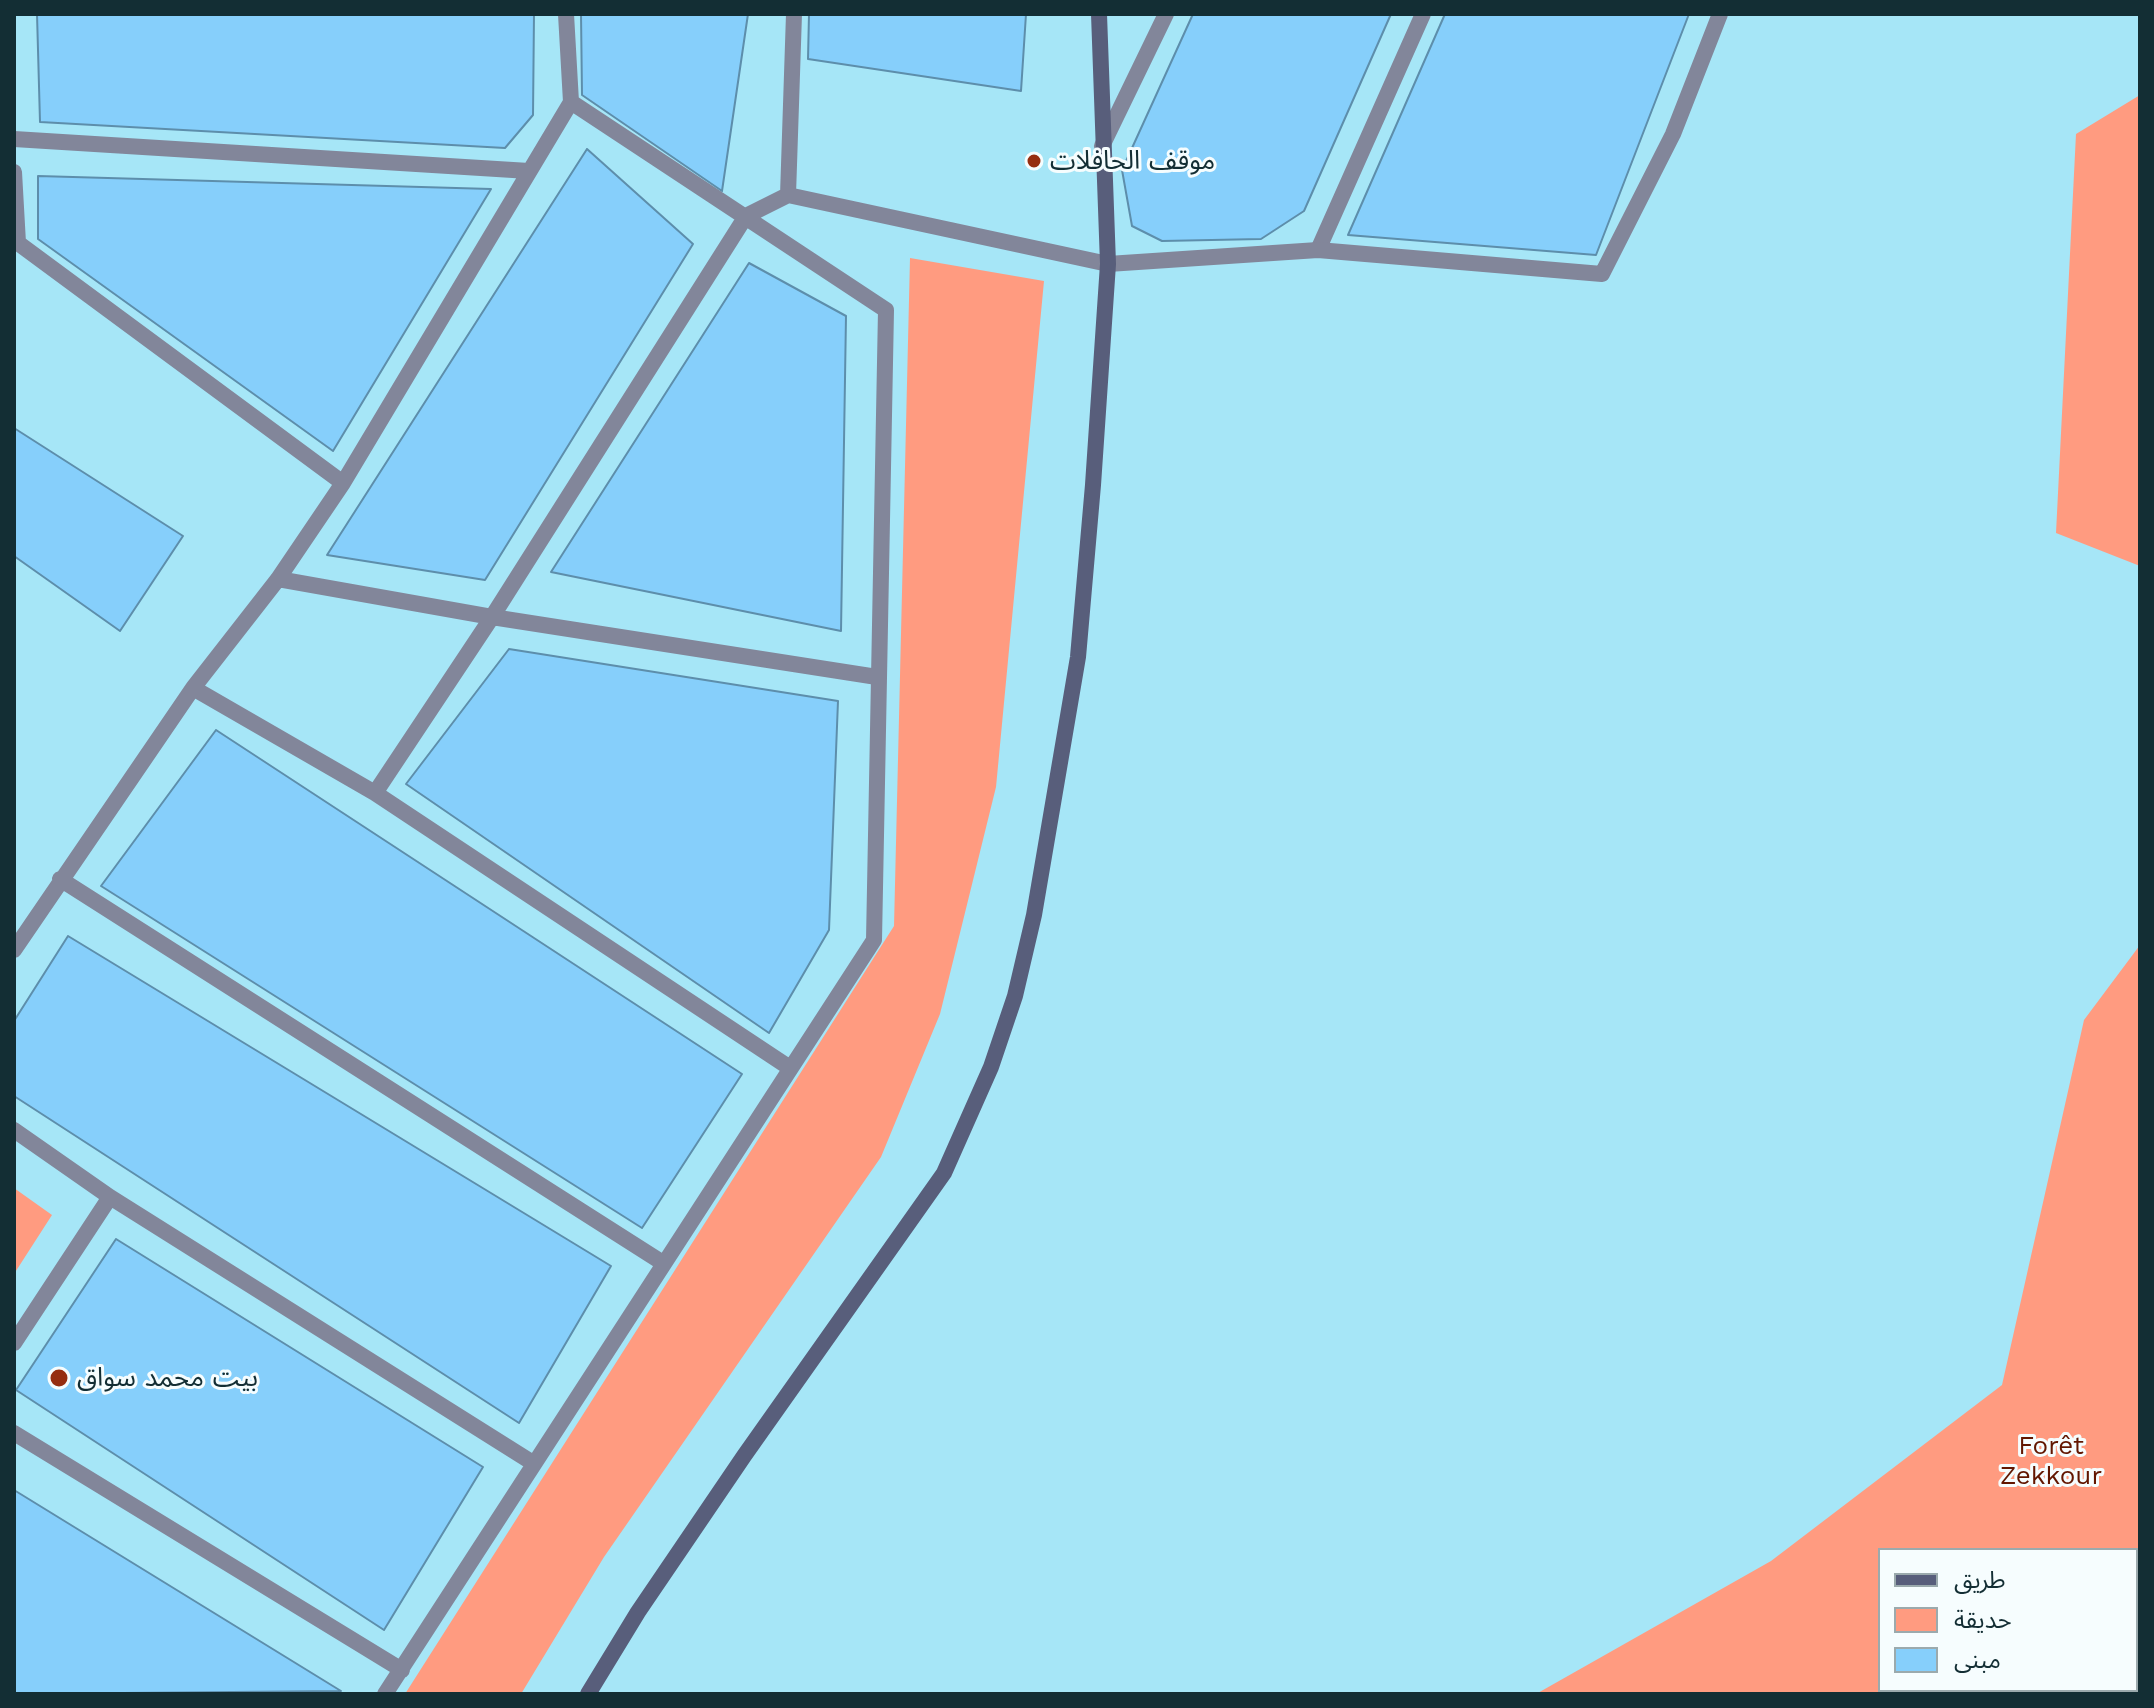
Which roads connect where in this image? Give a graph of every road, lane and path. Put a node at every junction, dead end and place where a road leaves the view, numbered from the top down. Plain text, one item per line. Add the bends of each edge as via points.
1 (566, 14) edge
2 (794, 14) edge
3 (1099, 14) edge
4 (1166, 14) edge
5 (1423, 14) edge
6 (1720, 14) edge
7 (571, 102) junction
8 (14, 139) edge
9 (1101, 148) junction
10 (529, 171) junction
11 (14, 172) edge
12 (788, 195) junction
13 (746, 216) junction
14 (1318, 250) junction
15 (1108, 264) junction
16 (343, 483) junction
17 (278, 579) junction
18 (492, 617) junction
19 (877, 677) junction
20 (193, 688) junction
21 (375, 793) junction
22 (60, 879) junction
23 (14, 950) edge
24 (790, 1068) junction
25 (14, 1130) edge
26 (110, 1197) junction
27 (663, 1263) junction
28 (14, 1343) edge
29 (14, 1433) edge
30 (533, 1463) junction
31 (402, 1670) junction
32 (385, 1694) edge
33 (588, 1694) edge

1 - 7 street
2 - 12 street
3 - 9 main road
4 - 9 street
5 - 14 street
6 - 14 street via 1673,134 1602,274
7 - 10 street
7 - 13 street
8 - 10 street
9 - 15 main road
10 - 16 street
11 - 16 street via 18,243
12 - 13 street
12 - 15 street
13 - 18 street
13 - 19 street via 886,310
14 - 15 street
15 - 33 main road via 1078,657 1034,915 991,1067 944,1173 744,1456
16 - 17 street
17 - 18 street
17 - 20 street
18 - 19 street
18 - 21 street
19 - 24 street via 874,940
20 - 21 street
20 - 22 street
21 - 24 street
22 - 23 street
22 - 27 street
24 - 27 street
25 - 26 street
26 - 28 street
26 - 30 street
27 - 30 street
29 - 31 street
30 - 31 street
31 - 32 street

